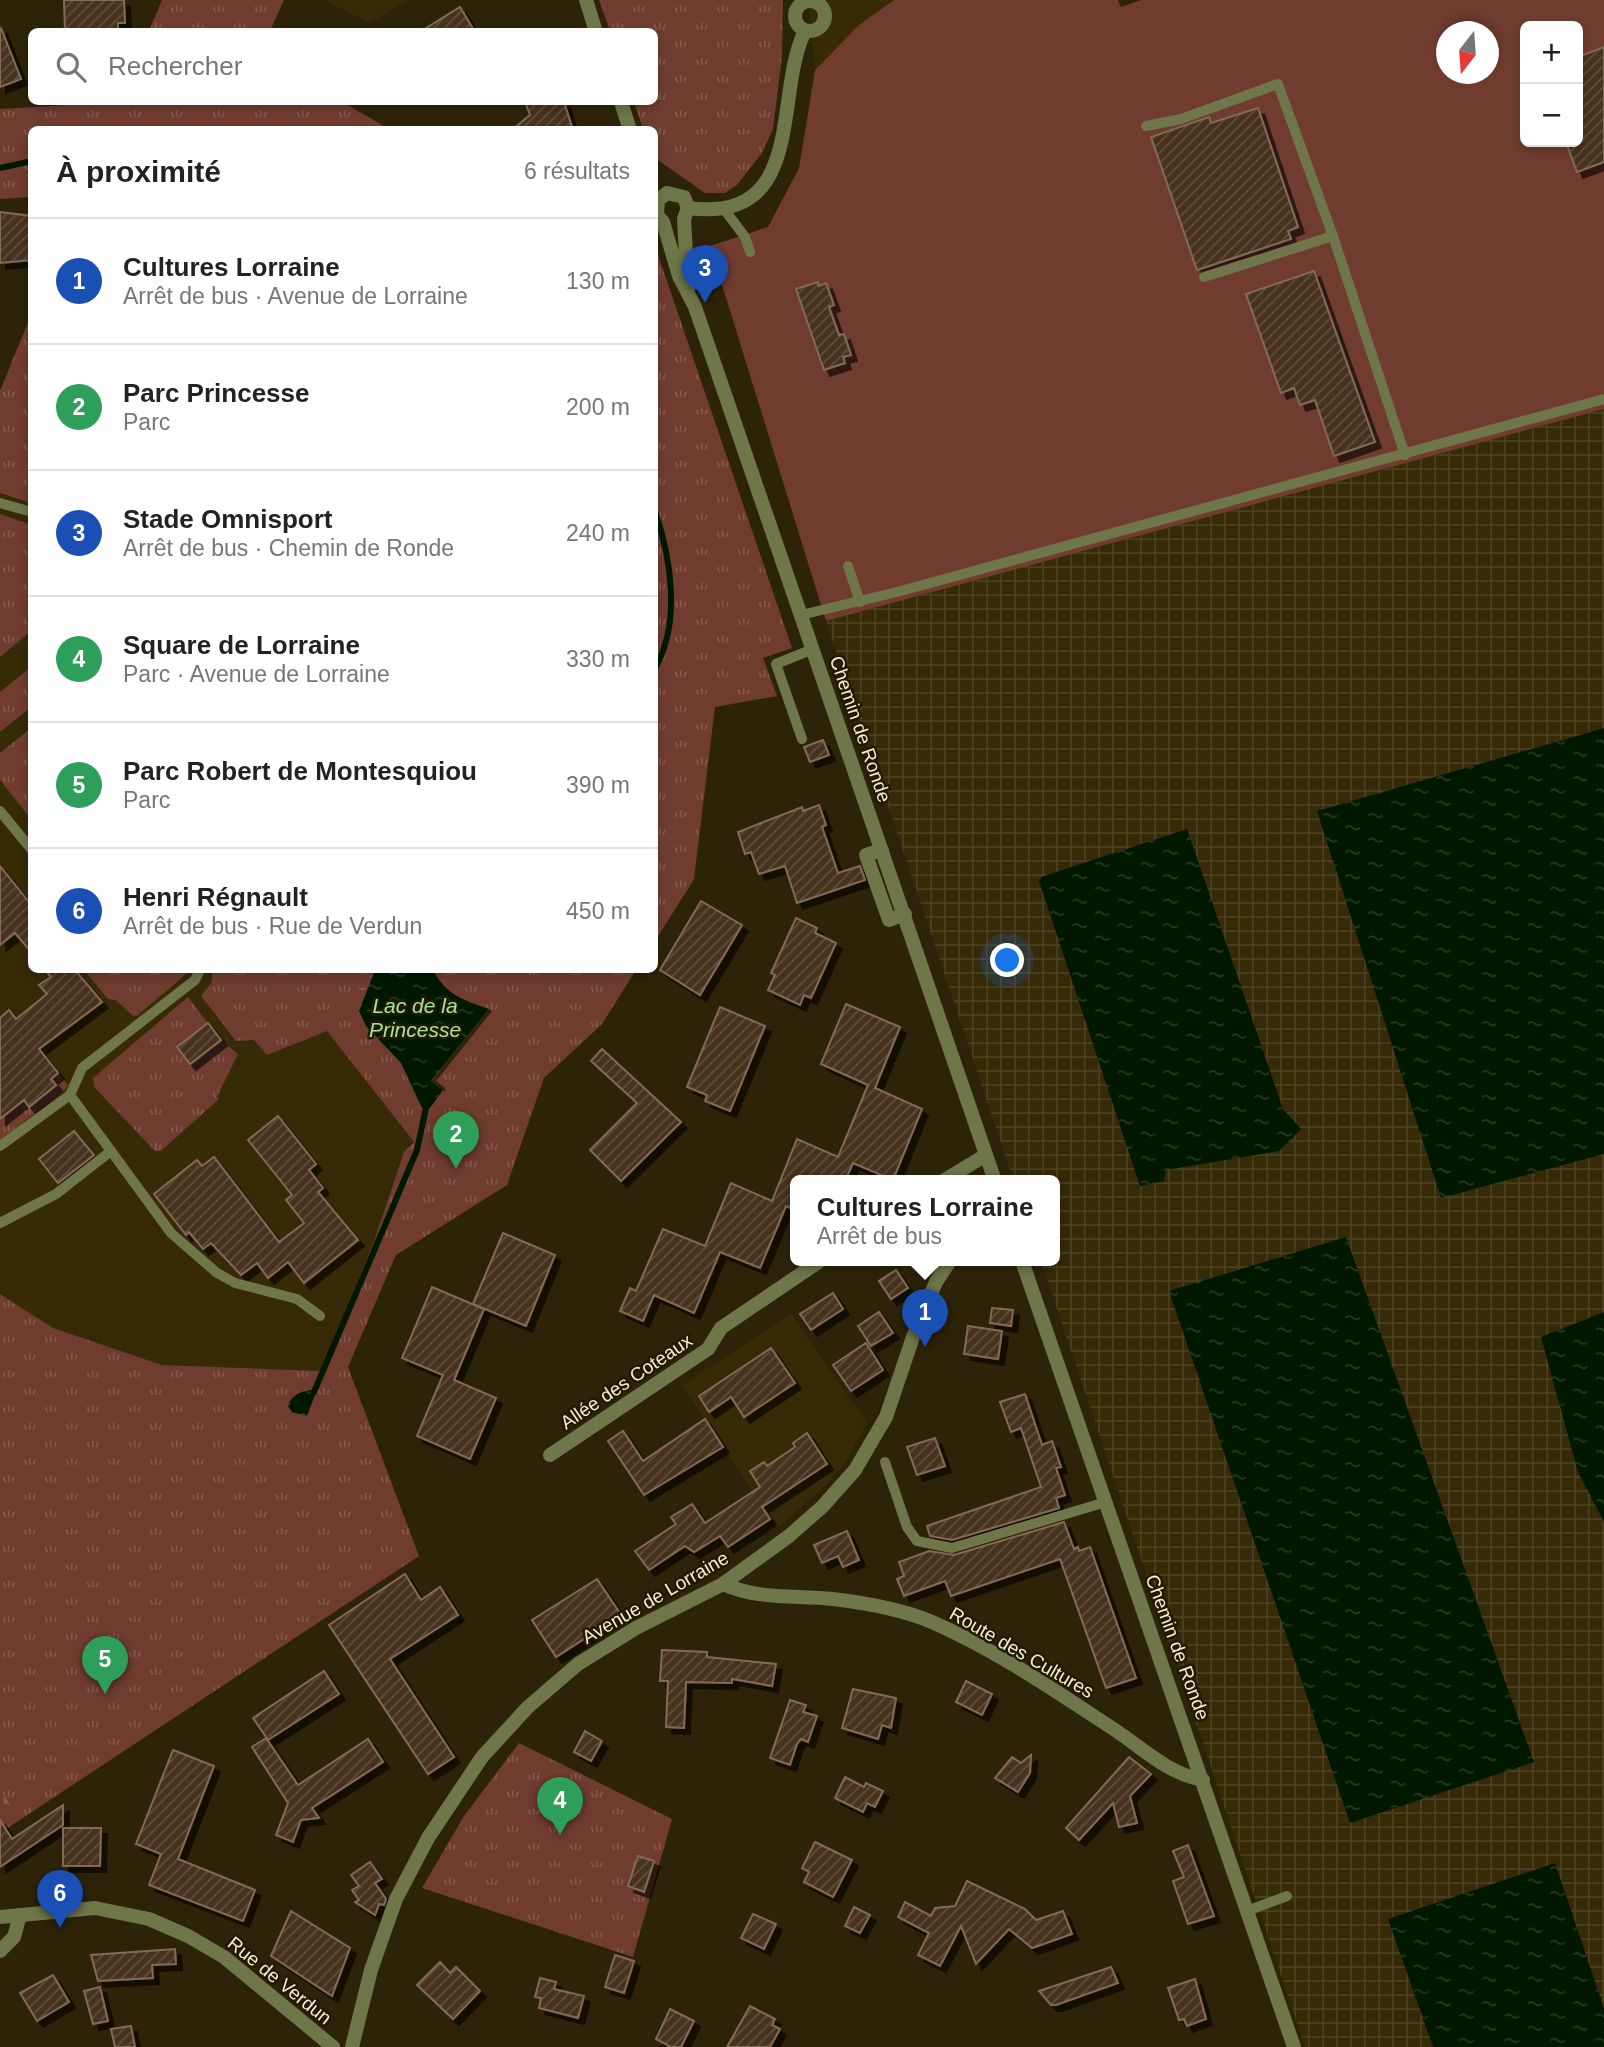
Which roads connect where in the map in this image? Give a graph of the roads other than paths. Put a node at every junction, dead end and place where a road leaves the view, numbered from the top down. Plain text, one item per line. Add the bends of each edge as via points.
1 (586, 0) edge
2 (818, 1) edge
3 (595, 28) edge
4 (805, 31) junction
5 (622, 105) edge
6 (629, 126) edge
7 (1146, 126) dead end
8 (658, 191) edge
9 (724, 209) junction
10 (658, 213) edge
11 (686, 214) junction
12 (663, 222) junction
13 (1333, 236) junction
14 (750, 252) dead end
15 (1204, 276) dead end
16 (688, 290) junction
17 (1604, 398) edge
18 (1405, 455) junction
19 (0, 503) edge
20 (28, 511) edge
21 (848, 566) dead end
22 (860, 602) junction
23 (801, 615) junction
24 (813, 649) junction
25 (802, 739) dead end
26 (0, 811) edge
27 (28, 845) edge
28 (198, 973) edge
29 (70, 1095) junction
30 (0, 1146) edge
31 (111, 1151) junction
32 (986, 1155) junction
33 (953, 1175) edge
34 (993, 1175) edge
35 (0, 1223) edge
36 (813, 1266) edge
37 (947, 1266) edge
38 (1024, 1266) edge
39 (320, 1316) dead end
40 (551, 1455) dead end
41 (885, 1462) dead end
42 (1106, 1502) junction
43 (723, 1584) junction
44 (1203, 1780) junction
45 (1287, 1896) dead end
46 (1247, 1911) junction
47 (20, 1916) junction
48 (0, 1917) edge
49 (0, 1951) edge
50 (333, 2047) edge
51 (352, 2047) edge
52 (1294, 2047) edge

1 - 3 street
2 - 4 street via 824,10 822,24
2 - 4 street via 802,3 795,10 795,20
4 - 9 street via 798,44 786,130 776,160 758,190
5 - 6 street
7 - 13 lane via 1181,119 1278,84
8 - 11 street, Chemin de Ronde via 678,194
9 - 11 street
9 - 14 lane
10 - 12 street, Chemin de Ronde
11 - 12 street via 675,225
11 - 16 street, Chemin de Ronde
12 - 16 street, Chemin de Ronde via 679,276
13 - 15 lane
13 - 18 lane
16 - 23 street, Chemin de Ronde
17 - 18 lane
18 - 22 lane
19 - 20 lane
21 - 22 lane
22 - 23 lane
23 - 24 street, Chemin de Ronde
24 - 25 lane via 776,664
24 - 32 street, Chemin de Ronde
26 - 27 lane
28 - 29 lane via 82,1068
29 - 30 lane
29 - 31 lane
31 - 35 lane via 56,1194
31 - 39 lane via 171,1233 217,1273 235,1283 297,1299
32 - 33 street
32 - 34 street, Chemin de Ronde
36 - 40 street, Allée des Coteaux via 721,1328 708,1349
37 - 43 street, Avenue de Lorraine via 913,1337 886,1417 855,1470 789,1536
38 - 42 street, Chemin de Ronde
41 - 42 lane via 907,1527 917,1541 934,1546 952,1548
42 - 44 street, Chemin de Ronde
43 - 44 street, Route des Cultures via 744,1593 888,1608 929,1621 1034,1678 1170,1770
43 - 51 street, Avenue de Lorraine via 636,1628 578,1664 528,1706 482,1757 428,1838 396,1899 370,1970
44 - 46 street, Chemin de Ronde
45 - 46 lane
46 - 52 street, Chemin de Ronde
47 - 48 street, Rue de Verdun
47 - 49 street via 14,1937
47 - 50 street, Rue de Verdun via 112,1909 169,1927 224,1957

